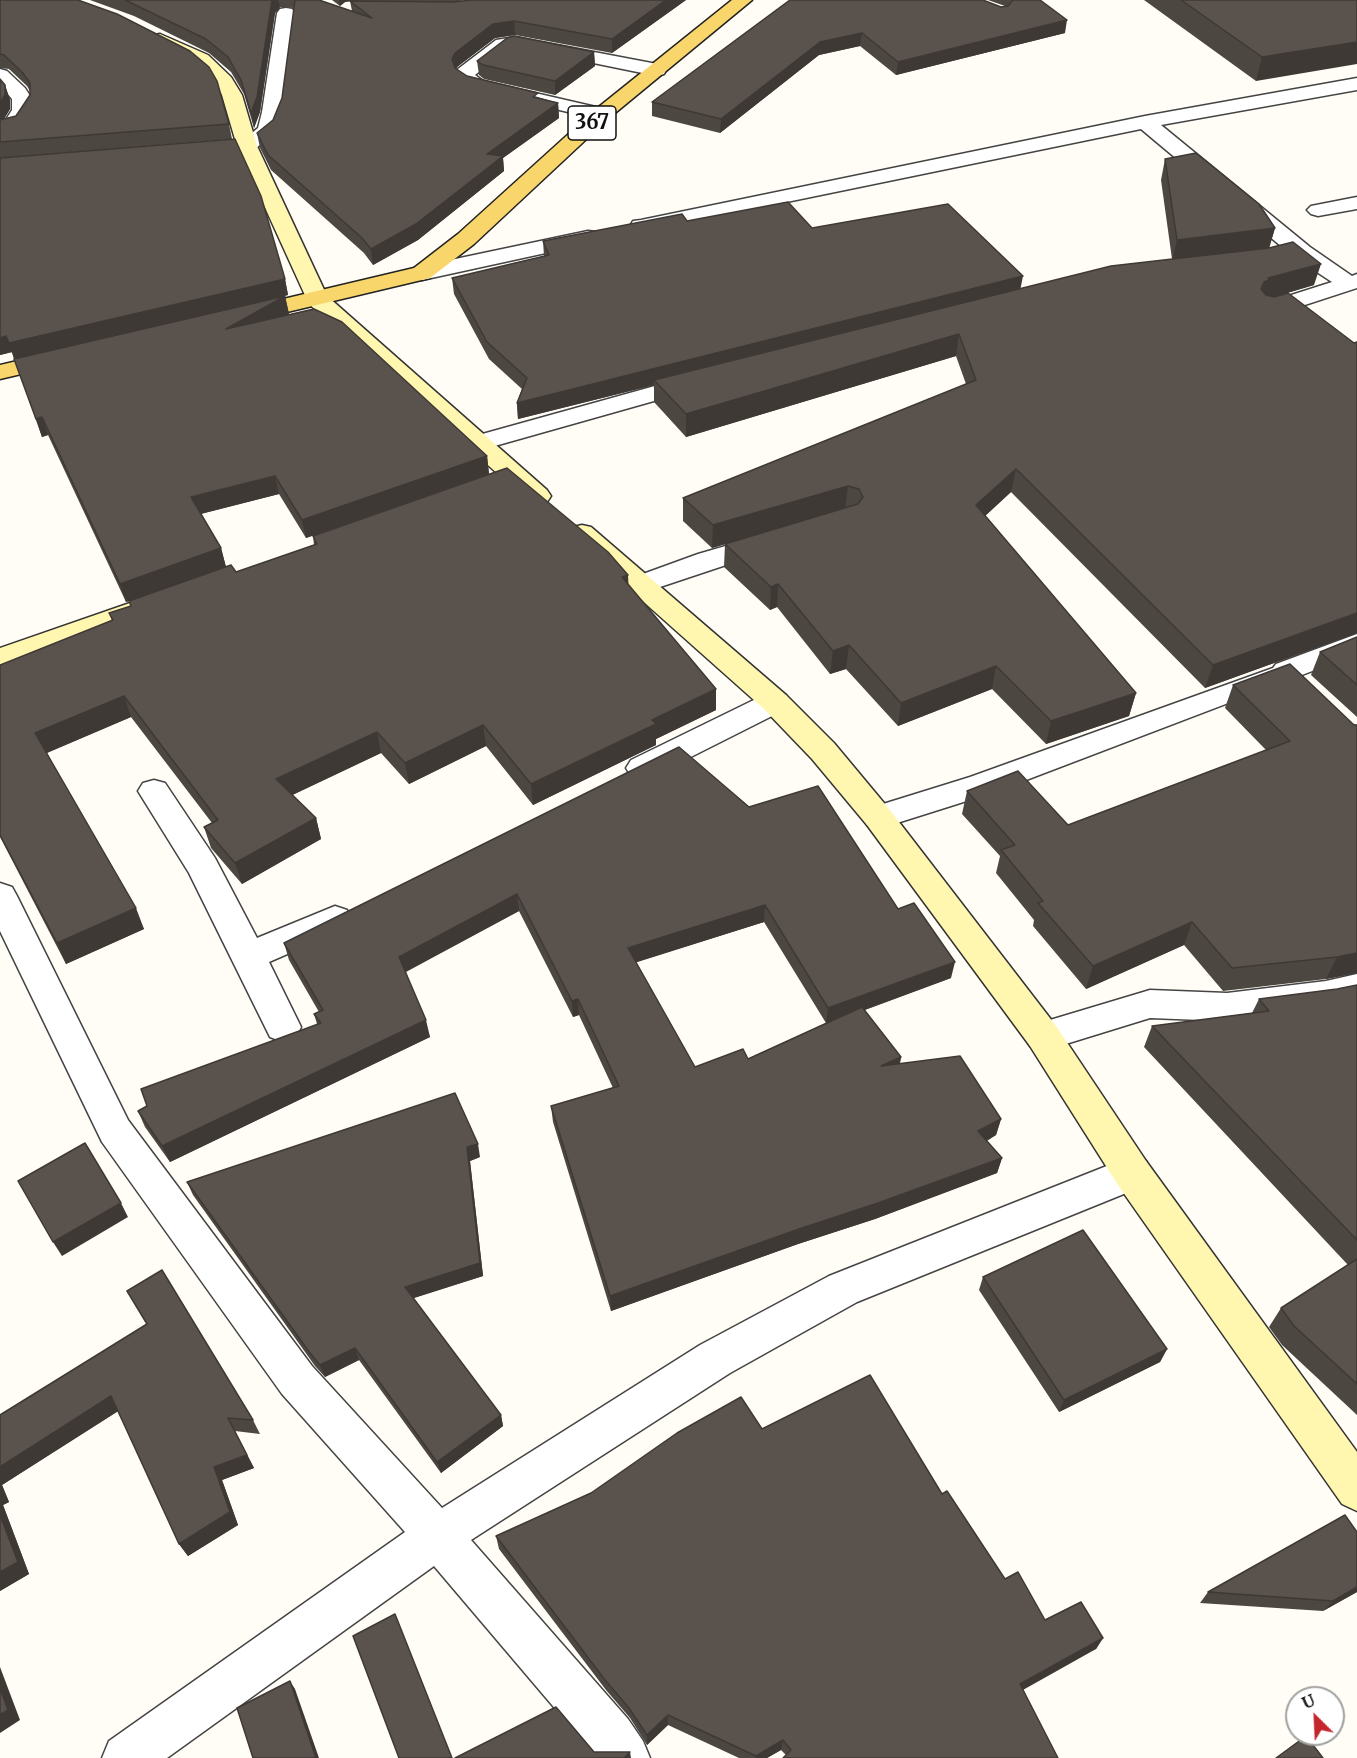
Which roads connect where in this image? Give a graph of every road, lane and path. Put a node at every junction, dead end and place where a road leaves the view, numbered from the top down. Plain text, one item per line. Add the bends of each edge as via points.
1 (743, 0) edge
2 (286, 13) dead end
3 (148, 33) edge
4 (657, 70) junction
5 (0, 75) edge
6 (1357, 84) edge
7 (602, 114) junction
8 (1145, 122) junction
9 (6, 127) edge
10 (247, 146) junction
11 (9, 147) edge
12 (199, 150) edge
13 (1357, 203) edge
14 (1318, 210) dead end
15 (1302, 252) junction
16 (1272, 258) edge
17 (413, 276) junction
18 (1353, 282) edge
19 (326, 297) junction
20 (1268, 310) edge
21 (221, 320) edge
22 (82, 353) edge
23 (0, 372) edge
24 (715, 377) edge
25 (477, 443) junction
26 (793, 535) edge
27 (642, 584) junction
28 (182, 594) edge
29 (1357, 643) edge
30 (0, 659) edge
31 (1286, 671) junction
32 (1310, 693) edge
33 (775, 702) junction
34 (616, 781) edge
35 (154, 791) dead end
36 (878, 817) junction
37 (0, 896) edge
38 (361, 906) edge
39 (249, 956) junction
40 (1357, 988) edge
41 (284, 1026) dead end
42 (1055, 1032) junction
43 (1132, 1173) junction
44 (1357, 1489) edge
45 (438, 1536) junction
46 (126, 1758) edge
47 (626, 1758) edge

1 - 4 main road, 367
2 - 10 street via 267,130
3 - 10 main road via 201,60 222,77 232,95
4 - 7 main road, 367
4 - 7 street via 515,42 502,45 465,73 477,85
5 - 9 street via 22,99 20,116
6 - 8 street
7 - 17 main road, 367 via 466,239
8 - 15 street
8 - 17 street
9 - 11 street
10 - 12 street
10 - 19 main road
13 - 14 street
15 - 16 street
15 - 18 street
17 - 19 main road, 367
18 - 20 street
19 - 21 main road
19 - 25 main road
22 - 23 main road
24 - 25 street
25 - 27 main road via 502,480
26 - 27 street
27 - 33 main road
28 - 30 main road
29 - 31 street
31 - 32 street
31 - 36 street via 981,785
33 - 34 street
33 - 36 main road via 823,751
35 - 39 street via 203,867
36 - 42 main road
37 - 45 street via 115,1131 297,1380
38 - 39 street
39 - 41 street
40 - 42 street via 1227,1007 1150,1004
42 - 43 main road
43 - 44 main road
43 - 45 street via 843,1289 716,1359
45 - 46 street
45 - 47 street

